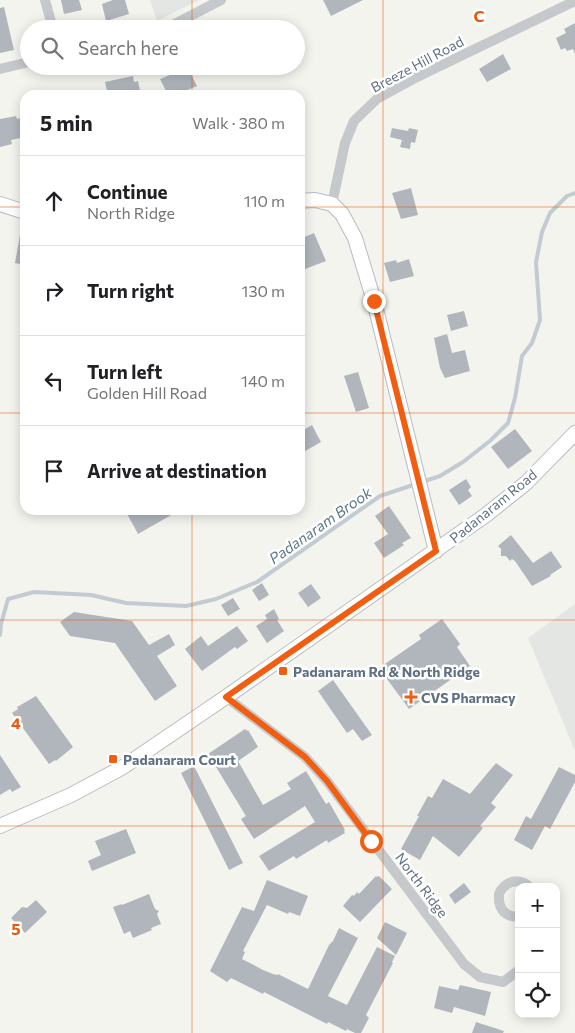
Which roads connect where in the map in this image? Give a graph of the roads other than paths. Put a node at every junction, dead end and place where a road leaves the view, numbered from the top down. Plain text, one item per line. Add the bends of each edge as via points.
1 (45, 0) edge
2 (221, 0) edge
3 (575, 1) edge
4 (51, 20) edge
5 (182, 20) edge
6 (20, 64) edge
7 (0, 69) edge
8 (305, 201) edge
9 (0, 204) edge
10 (332, 204) junction
11 (20, 210) edge
12 (575, 433) edge
13 (436, 551) junction
14 (226, 697) junction
15 (0, 826) edge
16 (523, 883) edge
17 (515, 917) edge
18 (515, 973) edge

1 - 4 street
2 - 5 street
3 - 10 street, Breeze Hill Road via 378,98 354,121 344,143
6 - 7 street
8 - 10 main road
9 - 11 main road
10 - 13 main road via 342,214 355,238 374,301
12 - 13 main road, Padanaram Road via 526,483
13 - 14 main road, Padanaram Road
14 - 15 main road, Padanaram Road via 123,766
14 - 18 street, North Ridge via 305,757 327,781 464,964 480,977 504,982
16 - 17 street via 513,881 506,884 499,894 500,907

